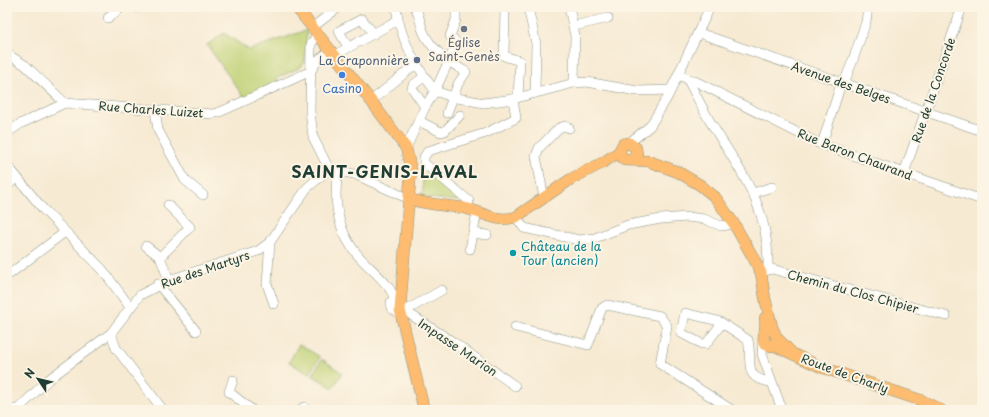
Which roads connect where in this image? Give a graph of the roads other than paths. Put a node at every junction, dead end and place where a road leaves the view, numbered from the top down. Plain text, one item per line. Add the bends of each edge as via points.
1 (122, 7) edge
2 (296, 7) edge
3 (339, 7) edge
4 (396, 7) edge
5 (415, 7) edge
6 (456, 7) edge
7 (505, 7) edge
8 (528, 7) edge
9 (569, 7) edge
10 (710, 7) edge
11 (868, 7) edge
12 (962, 7) edge
13 (108, 18) dead end
14 (608, 18) dead end
15 (398, 20) junction
16 (574, 26) junction
17 (316, 31) junction
18 (699, 33) junction
19 (374, 34) junction
20 (348, 47) junction
21 (333, 52) junction
22 (7, 54) edge
23 (449, 62) junction
24 (416, 64) junction
25 (311, 70) junction
26 (678, 75) junction
27 (424, 77) junction
28 (688, 80) junction
29 (843, 82) junction
30 (574, 83) junction
31 (671, 90) junction
32 (435, 91) junction
33 (535, 93) junction
34 (452, 97) junction
35 (515, 98) junction
36 (372, 101) junction
37 (66, 103) junction
38 (425, 107) junction
39 (155, 110) junction
40 (926, 112) junction
41 (446, 113) dead end
42 (460, 115) dead end
43 (419, 121) junction
44 (569, 128) dead end
45 (982, 131) edge
46 (7, 133) edge
47 (822, 144) junction
48 (406, 148) junction
49 (629, 152) junction
50 (7, 165) edge
51 (429, 168) junction
52 (333, 170) junction
53 (410, 170) junction
54 (904, 173) junction
55 (16, 177) junction
56 (7, 187) edge
57 (772, 187) dead end
58 (753, 193) junction
59 (203, 195) dead end
60 (544, 198) junction
61 (409, 199) junction
62 (982, 200) edge
63 (168, 205) dead end
64 (472, 210) junction
65 (516, 217) junction
66 (734, 224) junction
67 (65, 232) junction
68 (473, 233) junction
69 (487, 235) dead end
70 (270, 242) junction
71 (146, 246) dead end
72 (470, 250) dead end
73 (160, 257) junction
74 (761, 273) junction
75 (7, 276) edge
76 (168, 280) junction
77 (158, 284) junction
78 (442, 290) dead end
79 (397, 300) junction
80 (274, 304) dead end
81 (130, 307) junction
82 (402, 312) junction
83 (946, 316) dead end
84 (722, 323) dead end
85 (515, 327) dead end
86 (196, 331) dead end
87 (111, 333) junction
88 (771, 339) junction
89 (233, 380) dead end
90 (772, 382) junction
91 (515, 386) dead end
92 (10, 410) edge
93 (164, 410) edge
94 (252, 410) edge
95 (424, 410) edge
96 (732, 410) edge
97 (782, 410) edge
98 (941, 410) edge

1 - 13 street
2 - 17 main road
3 - 17 street
4 - 15 street
5 - 23 street via 429,43
6 - 23 street via 456,20 450,36 457,43
7 - 35 street via 504,56 520,61
8 - 33 street via 536,44
9 - 16 street
10 - 18 street
11 - 29 street via 864,28
12 - 40 street, Rue de la Concorde
14 - 16 street
15 - 19 street, Rue Charles Luizet
15 - 24 street via 403,38
16 - 30 street
17 - 21 main road
17 - 25 street via 311,44
18 - 26 street
18 - 29 street, Avenue des Belges
19 - 20 street, Rue Charles Luizet
19 - 20 street via 362,19 339,30
20 - 21 street, Rue Charles Luizet
21 - 25 street, Rue Charles Luizet via 317,61
21 - 36 main road
22 - 37 street via 25,65
23 - 32 street
23 - 34 street via 466,72
24 - 27 street
24 - 36 street
25 - 39 street, Rue Charles Luizet via 220,112 212,114
25 - 52 street via 312,137
26 - 28 street, Rue Baron Chaurand
26 - 31 street
27 - 32 street
27 - 38 street via 412,88
28 - 47 street, Rue Baron Chaurand via 697,82
28 - 58 street
29 - 40 street, Avenue des Belges
29 - 47 street
30 - 31 street via 590,82 637,91
30 - 33 street
31 - 49 street via 650,126 640,134
32 - 34 street
32 - 38 street
33 - 35 street
34 - 35 street via 484,103
34 - 41 street
35 - 51 street via 516,118 486,133 428,151 424,163
36 - 48 main road
37 - 39 street, Rue Charles Luizet
37 - 46 street, Rue Charles Luizet via 20,124
38 - 43 street
39 - 59 street via 158,130 185,180
40 - 45 street, Avenue des Belges
40 - 54 street, Rue de la Concorde
42 - 43 street via 441,132
43 - 48 street
44 - 60 street via 559,128 539,148 536,156
47 - 54 street, Rue Baron Chaurand
48 - 53 main road
49 - 60 main road via 571,179
49 - 66 main road via 700,184 720,203
50 - 55 street
51 - 53 street
51 - 64 street via 469,201
52 - 61 street via 354,174
52 - 70 street, Rue des Martyrs via 307,188
52 - 79 street via 341,227 356,253
53 - 61 main road
54 - 62 street, Rue Baron Chaurand
55 - 56 street
55 - 67 street
57 - 58 street
58 - 74 street via 765,227 768,252 768,266
60 - 65 main road
61 - 64 main road via 424,204
61 - 79 main road
63 - 73 street via 190,228
64 - 65 main road via 492,218 505,220
64 - 68 street
65 - 66 street via 524,228 579,240 595,238 628,225 661,219 688,217 704,219 721,226
66 - 74 main road
67 - 75 street
67 - 81 street via 102,269
68 - 69 street
68 - 72 street
70 - 76 street, Rue des Martyrs via 258,251
70 - 80 street via 267,284
71 - 73 street
73 - 76 street
74 - 83 street, Chemin du Clos Chipier via 772,269
74 - 88 main road, Route de Charly
76 - 77 street, Rue des Martyrs
77 - 81 street, Rue des Martyrs via 140,295
77 - 86 street
78 - 82 street
79 - 82 main road
81 - 87 street, Rue des Martyrs
82 - 91 street, Impasse Marion via 453,342
82 - 95 main road
84 - 90 street via 748,340 749,362 754,377 759,381
85 - 96 street via 588,345 602,308 607,305 660,316 667,326 660,364
87 - 92 street, Rue des Martyrs via 49,379 18,409
87 - 93 street via 116,348
88 - 90 street via 762,354
88 - 98 main road, Route de Charly via 793,354 821,367 925,402
89 - 94 street via 229,392
90 - 97 street

